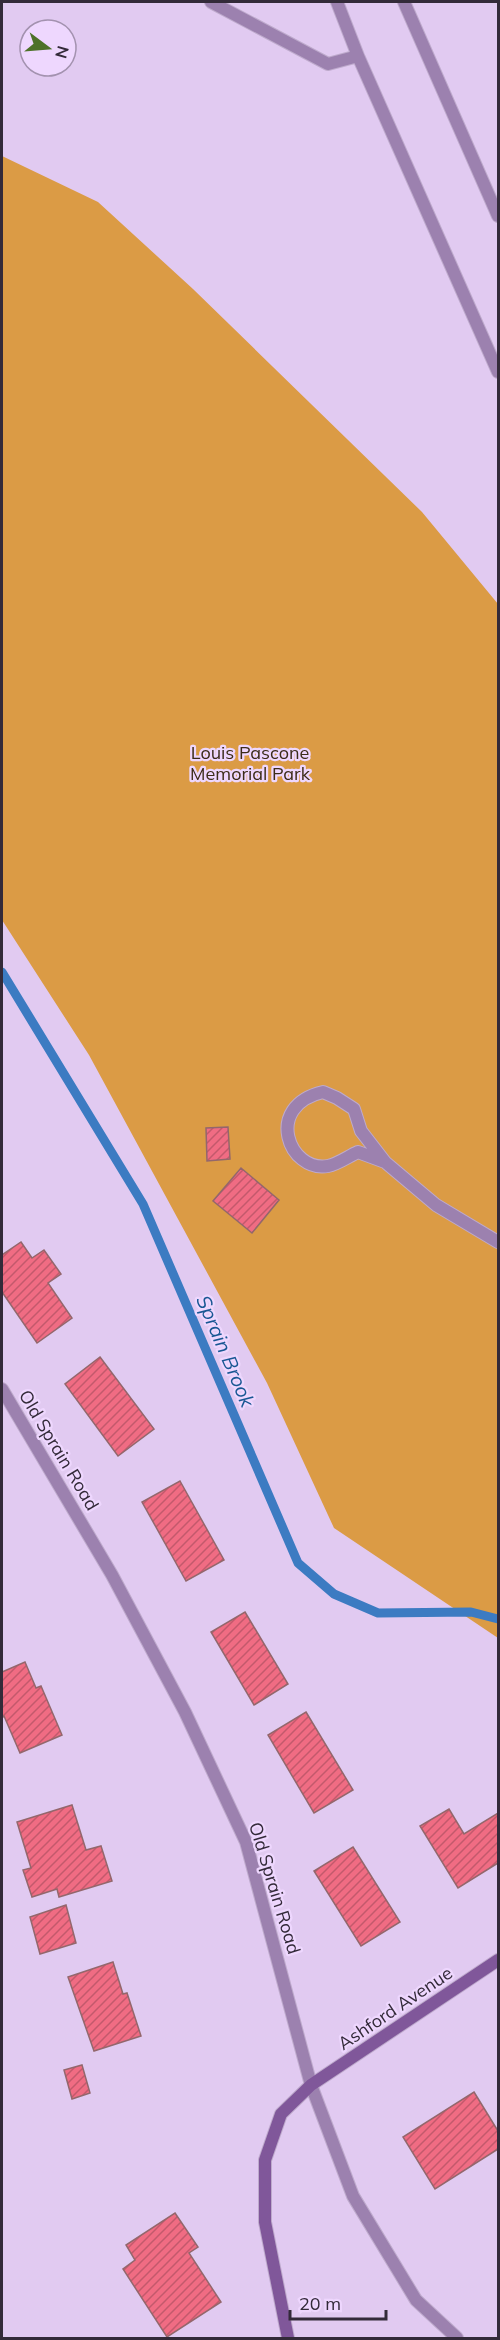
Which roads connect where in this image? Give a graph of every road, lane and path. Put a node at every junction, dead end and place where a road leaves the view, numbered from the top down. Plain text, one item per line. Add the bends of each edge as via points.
1 (211, 2) edge
2 (337, 2) edge
3 (404, 2) edge
4 (358, 56) junction
5 (498, 216) edge
6 (498, 372) edge
7 (385, 1162) junction
8 (498, 1242) edge
9 (2, 1389) edge
10 (498, 1960) edge
11 (311, 2085) junction
12 (288, 2338) edge
13 (458, 2338) edge

1 - 4 street via 328,64
2 - 4 street
3 - 5 street
4 - 6 street
7 - 7 street via 361,1131 354,1109 337,1098 322,1092 312,1095 296,1106 289,1117 286,1126 290,1143 310,1164 327,1166 358,1152
7 - 8 street via 436,1204
9 - 11 street, Old Sprain Road via 112,1575 185,1712 246,1842
10 - 11 main road, Ashford Avenue
11 - 12 main road, Ashford Avenue via 281,2114 265,2160 265,2222
11 - 13 street, Old Sprain Road via 353,2196 416,2300

